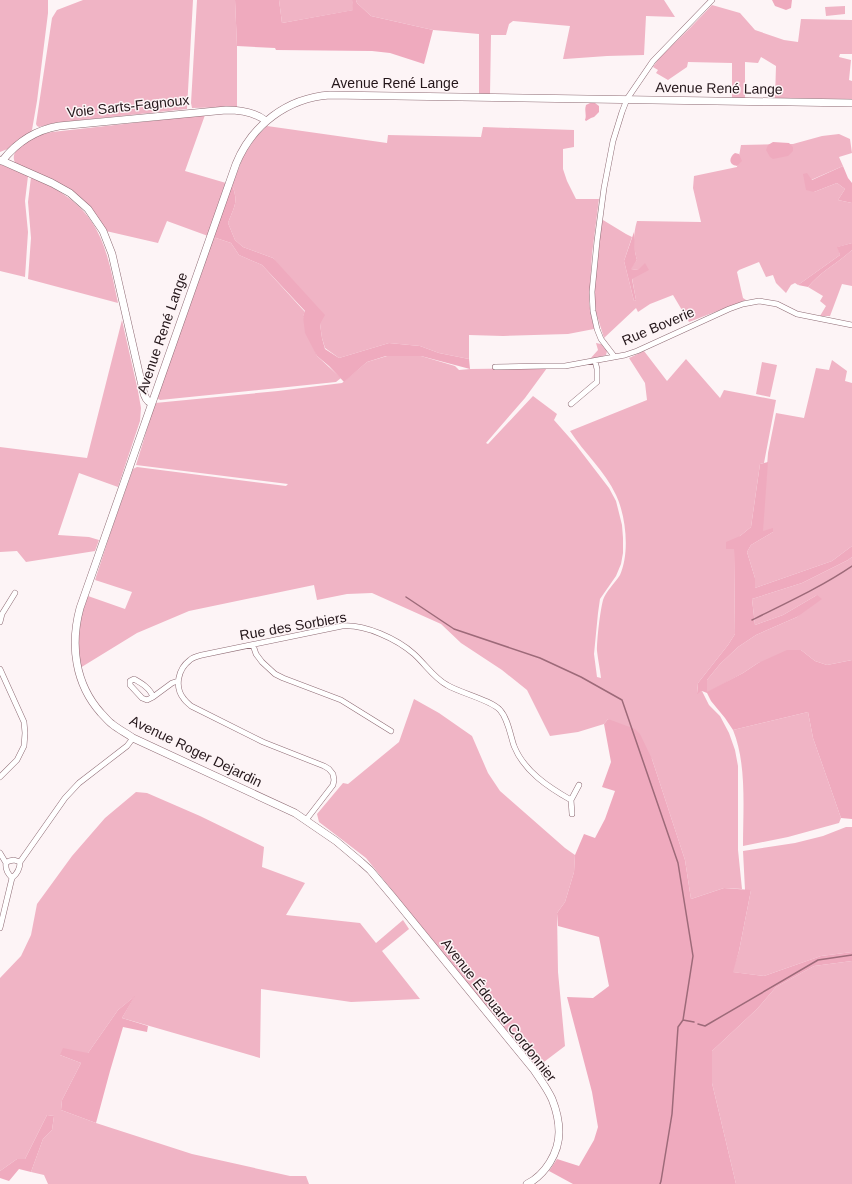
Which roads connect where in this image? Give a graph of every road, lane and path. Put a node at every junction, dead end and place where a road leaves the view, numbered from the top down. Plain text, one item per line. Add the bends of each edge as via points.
1 (712, 0) edge
2 (627, 99) junction
3 (852, 103) edge
4 (266, 120) junction
5 (1, 161) edge
6 (852, 325) edge
7 (614, 356) junction
8 (595, 361) junction
9 (495, 367) dead end
10 (151, 403) junction
11 (571, 404) dead end
12 (146, 418) joint
13 (15, 593) dead end
14 (0, 622) edge
15 (253, 645) junction
16 (0, 669) edge
17 (178, 681) junction
18 (153, 697) junction
19 (391, 731) dead end
20 (133, 738) junction
21 (0, 777) edge
22 (579, 785) dead end
23 (570, 800) junction
24 (572, 814) dead end
25 (306, 820) junction
26 (0, 853) edge
27 (20, 862) junction
28 (6, 863) junction
29 (12, 878) junction
30 (378, 880) joint
31 (0, 928) edge
32 (526, 1184) edge

1 - 2 street, Rue Boverie via 657,56
2 - 3 main road, Avenue René Lange
2 - 4 main road, Avenue René Lange via 324,96 295,103
2 - 7 street, Rue Boverie via 616,129 606,170 593,283 593,311 597,329
4 - 5 main road, Voie Sarts-Fagnoux via 254,114 226,110 59,126 29,136
4 - 10 main road, Avenue René Lange via 248,140 239,156
5 - 10 main road via 70,193 88,209 103,231 113,258 143,390
6 - 7 street, Rue Boverie via 797,314 773,303 759,301 728,309 631,353
7 - 8 street
8 - 9 street via 565,366
8 - 11 street via 597,382
10 - 12 main road, Avenue René Lange
12 - 20 main road, Avenue Roger Dejardin via 80,608 75,637 77,669 88,696 112,724
13 - 14 street
15 - 17 street, Rue des Sorbiers via 194,657 182,668
15 - 19 street via 256,654 275,674 341,700
15 - 23 street, Rue des Sorbiers via 349,626 365,628 394,640 414,654 449,687 499,708 524,764 544,783
16 - 21 street via 24,722 25,733 24,746 17,760
17 - 18 street
17 - 25 street via 183,698 191,706 263,742 316,762 333,774 333,785
18 - 18 street via 152,692 141,682 134,679 130,681 130,685 142,698 147,700
20 - 25 main road, Avenue Roger Dejardin via 275,803
20 - 27 street via 127,746 79,783 65,798
22 - 23 street
23 - 24 street
25 - 30 main road, Avenue Roger Dejardin via 336,841
26 - 28 street
27 - 28 street via 14,860
27 - 29 street via 20,868
28 - 29 street via 8,874
29 - 31 street
30 - 32 main road, Avenue Édouard Cordonnier via 534,1070 552,1099 559,1132 556,1149 550,1163

